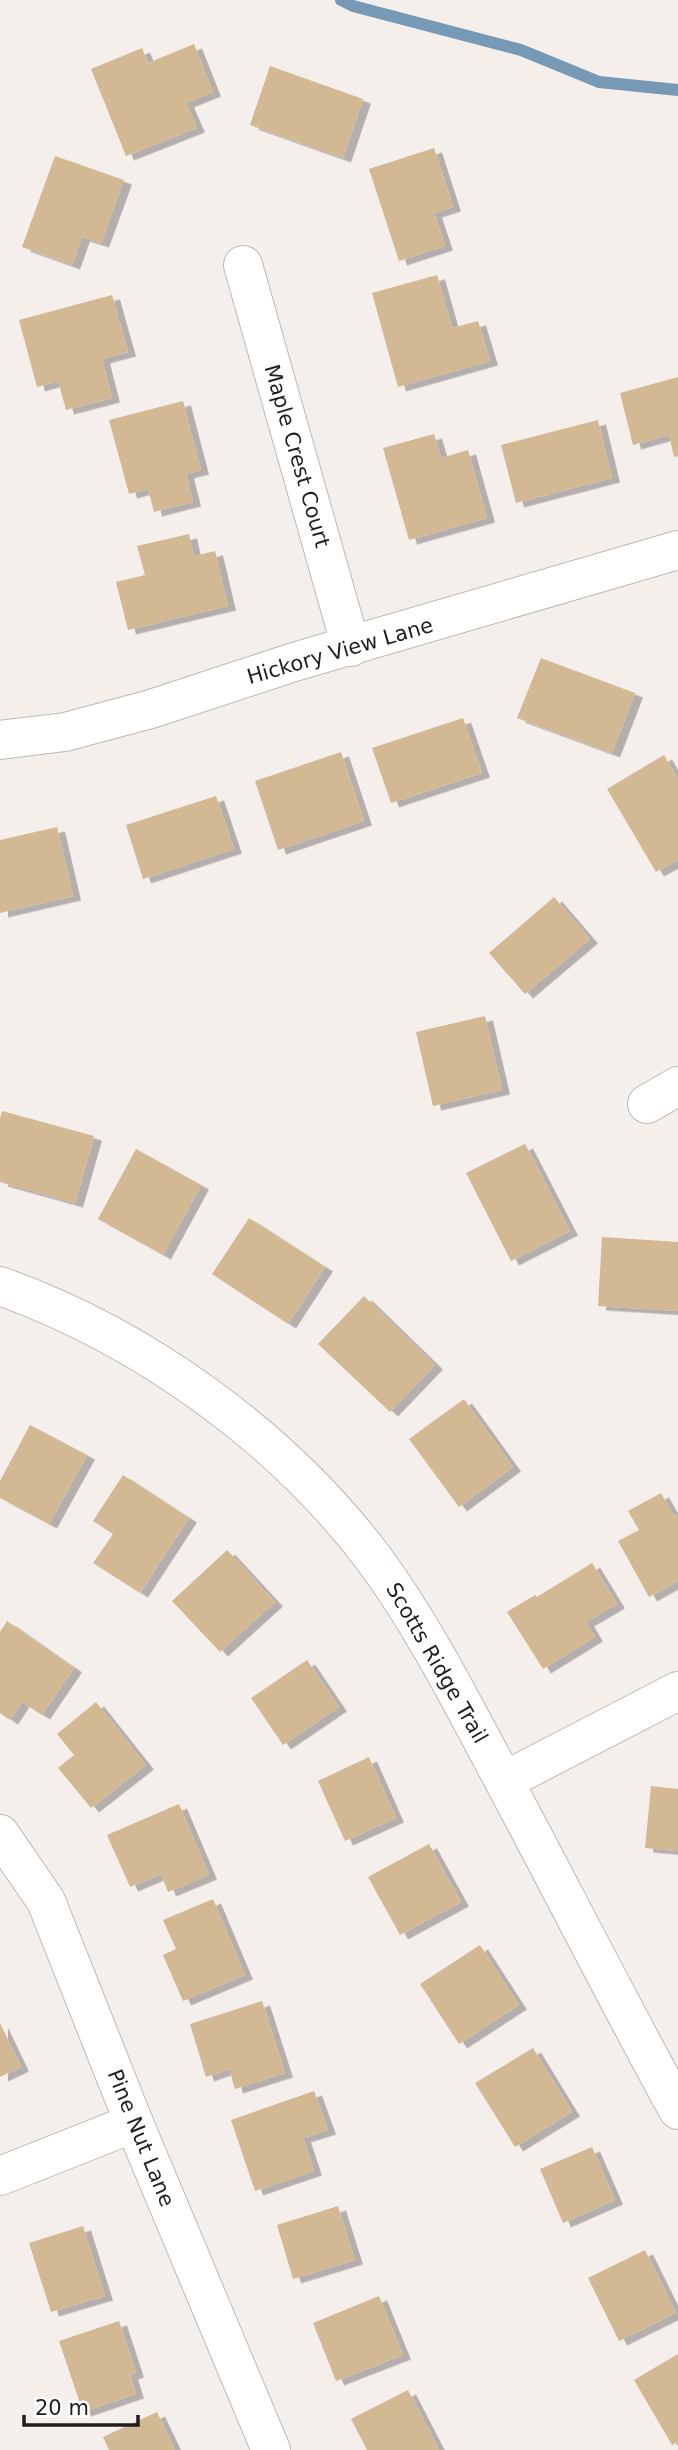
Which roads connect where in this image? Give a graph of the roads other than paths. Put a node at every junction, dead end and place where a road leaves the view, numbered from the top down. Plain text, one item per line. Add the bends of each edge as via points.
1 (243, 265) dead end
2 (676, 558) edge
3 (351, 647) junction
4 (0, 740) edge
5 (0, 1286) edge
6 (678, 1691) edge
7 (505, 1781) junction
8 (0, 1834) edge
9 (678, 2110) edge
10 (134, 2123) junction
11 (0, 2176) edge
12 (271, 2450) edge

1 - 3 street, Maple Crest Court
2 - 3 street, Hickory View Lane
3 - 4 street, Hickory View Lane via 65,732
5 - 7 street, Scotts Ridge Trail via 102,1329 156,1362 241,1423 325,1501 415,1618
6 - 7 street
7 - 9 street, Scotts Ridge Trail
8 - 10 street, Pine Nut Lane via 46,1901
10 - 11 street
10 - 12 street, Pine Nut Lane

